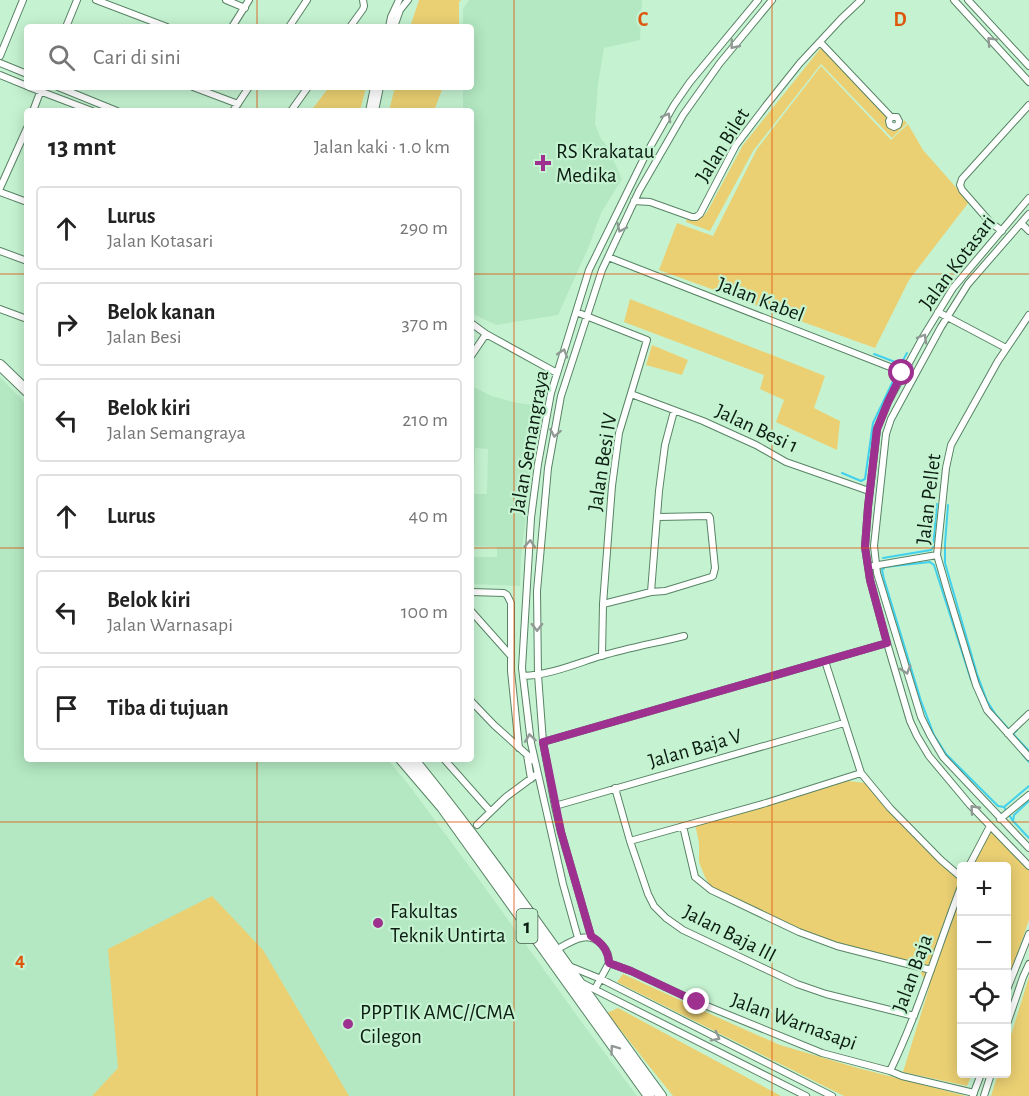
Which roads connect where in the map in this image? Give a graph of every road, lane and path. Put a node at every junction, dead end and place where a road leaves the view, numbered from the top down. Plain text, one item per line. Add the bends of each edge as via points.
1 (22, 0) edge
2 (77, 0) edge
3 (96, 0) edge
4 (226, 0) edge
5 (249, 0) edge
6 (307, 0) edge
7 (363, 0) edge
8 (399, 0) edge
9 (408, 0) edge
10 (758, 0) edge
11 (772, 0) edge
12 (861, 0) edge
13 (954, 0) edge
14 (968, 0) edge
15 (245, 8) junction
16 (67, 24) edge
17 (159, 24) edge
18 (234, 24) edge
19 (291, 24) edge
20 (352, 24) edge
21 (390, 24) edge
22 (395, 24) edge
23 (3, 42) edge
24 (820, 42) junction
25 (0, 56) edge
26 (711, 56) junction
27 (0, 63) edge
28 (720, 63) junction
29 (1029, 66) edge
30 (24, 73) edge
31 (0, 75) edge
32 (1029, 82) edge
33 (24, 85) edge
34 (41, 90) edge
35 (65, 90) edge
36 (201, 90) edge
37 (247, 90) edge
38 (306, 90) edge
39 (373, 90) edge
40 (379, 90) edge
41 (238, 104) junction
42 (1029, 105) edge
43 (34, 108) edge
44 (85, 108) edge
45 (110, 108) edge
46 (235, 108) edge
47 (293, 108) edge
48 (370, 108) edge
49 (376, 108) edge
50 (891, 117) dead end
51 (24, 144) edge
52 (0, 190) edge
53 (639, 191) junction
54 (1029, 198) edge
55 (24, 201) edge
56 (634, 201) junction
57 (650, 202) junction
58 (1029, 214) edge
59 (1021, 224) junction
60 (1002, 231) junction
61 (1029, 231) edge
62 (0, 251) edge
63 (608, 257) junction
64 (24, 260) edge
65 (0, 309) edge
66 (576, 312) junction
67 (938, 312) junction
68 (1029, 315) edge
69 (587, 316) junction
70 (947, 317) junction
71 (24, 318) edge
72 (474, 325) edge
73 (486, 334) junction
74 (1006, 348) junction
75 (474, 352) edge
76 (0, 365) edge
77 (900, 372) junction
78 (557, 373) junction
79 (24, 388) edge
80 (631, 394) junction
81 (674, 411) junction
82 (869, 491) junction
83 (658, 517) junction
84 (937, 555) junction
85 (876, 566) junction
86 (867, 567) junction
87 (474, 592) edge
88 (651, 592) junction
89 (603, 604) junction
90 (474, 614) edge
91 (684, 636) dead end
92 (887, 643) junction
93 (602, 656) junction
94 (511, 657) junction
95 (825, 661) junction
96 (538, 675) junction
97 (523, 676) junction
98 (474, 704) edge
99 (1029, 714) edge
100 (844, 723) junction
101 (1010, 732) junction
102 (543, 742) junction
103 (519, 748) junction
104 (938, 750) junction
105 (527, 755) junction
106 (929, 756) junction
107 (1029, 757) edge
108 (404, 762) edge
109 (415, 762) edge
110 (447, 762) edge
111 (535, 762) junction
112 (861, 773) junction
113 (537, 774) junction
114 (531, 779) junction
115 (615, 788) junction
116 (1029, 795) edge
117 (555, 806) junction
118 (490, 811) junction
119 (1001, 818) junction
120 (477, 825) dead end
121 (683, 826) junction
122 (990, 826) junction
123 (630, 841) junction
124 (1029, 848) edge
125 (972, 862) edge
126 (1029, 866) edge
127 (957, 874) edge
128 (957, 898) edge
129 (1029, 934) edge
130 (591, 936) junction
131 (578, 938) junction
132 (553, 956) junction
133 (609, 963) junction
134 (1029, 964) edge
135 (569, 966) junction
136 (931, 970) junction
137 (564, 978) junction
138 (601, 979) junction
139 (1011, 979) edge
140 (579, 982) junction
141 (595, 989) junction
142 (914, 1016) junction
143 (1007, 1024) edge
144 (890, 1071) junction
145 (979, 1078) edge
146 (990, 1078) edge
147 (973, 1095) edge
148 (649, 1096) edge
149 (661, 1096) edge
150 (806, 1096) edge
151 (832, 1096) edge
152 (984, 1096) edge

1 - 23 street
2 - 16 street
3 - 17 street
4 - 15 street
5 - 15 street
6 - 19 street
7 - 20 street via 363,9
8 - 21 street
9 - 22 street
10 - 26 street, Jalan Semangraya
11 -> 28 street, Jalan Semangraya
12 - 24 street, Jalan Bilet
32 -> 13 street
14 - 29 street
15 - 18 street
23 - 25 street
24 - 50 street
24 - 57 street, Jalan Bilet via 736,146 696,218
26 - 28 street
66 -> 26 street, Jalan Semangraya via 589,270 645,156 674,105
27 - 30 street
28 - 53 street, Jalan Semangraya via 683,115
31 - 33 street
34 - 43 street
34 - 44 street
35 - 45 street
36 - 41 street
37 - 41 street
38 - 47 street
39 - 48 street
40 - 49 street
41 - 46 street
42 - 60 street via 960,185
51 - 52 street
52 - 55 street
53 - 56 street, Jalan Semangraya
53 - 57 street
54 - 60 street, Jalan Kotasari
56 - 57 street, Jalan Bilet
56 -> 63 street, Jalan Semangraya
58 - 59 street, Jalan Kotasari
59 - 61 street
59 - 70 street, Jalan Kotasari via 968,284
60 - 67 street, Jalan Kotasari via 953,288
62 - 64 street
63 - 69 street, Jalan Semangraya
63 - 77 street, Jalan Kabel
65 - 71 street
66 - 69 street
78 -> 66 street, Jalan Semangraya
67 - 70 street
77 -> 67 street, Jalan Kotasari
68 - 74 street, Jalan Pellet
69 - 80 street, Jalan Besi IV via 647,340
69 -> 96 street, Jalan Semangraya via 561,396 548,468 537,591
70 - 74 street
70 - 85 street, Jalan Kotasari via 887,429 874,546
72 - 73 street
73 - 75 street
73 - 78 street
74 - 84 street, Jalan Pellet via 951,445
76 - 79 highway
77 - 82 street, Jalan Kotasari via 878,426
97 -> 78 street, Jalan Semangraya via 531,518
80 - 81 street, Jalan Besi 1
80 - 89 street, Jalan Besi IV via 619,433
81 - 82 street, Jalan Besi 1 via 756,445 786,462
81 - 83 street via 665,445
82 - 86 street, Jalan Kotasari
83 - 88 street
83 - 88 street via 709,516 715,568 711,577
84 - 85 street
84 - 101 street, Jalan Pellet via 976,685 987,710
85 - 86 street
85 -> 104 street, Jalan Kotasari via 921,717
86 - 92 street, Jalan Kotasari
87 - 94 street via 504,593 509,597
88 - 89 street
89 - 93 street, Jalan Besi IV
90 - 94 street
91 - 93 street
92 - 95 street
92 - 106 street, Jalan Kotasari via 910,721
93 - 96 street
94 - 103 street
95 - 100 street
95 - 102 street
96 - 97 street
96 - 102 street, Jalan Semangraya
111 -> 97 street, Jalan Semangraya
98 - 103 street
99 - 101 street
100 - 112 street
100 - 115 street, Jalan Baja V
101 - 107 street, Jalan Pellet
102 - 117 street, Jalan Semangraya
103 - 105 street
104 - 106 street
104 - 119 street, Jalan Kotasari
105 - 111 street
105 - 114 street
122 -> 106 street, Jalan Kotasari
108 - 132 highway, 1
109 - 132 highway, 1 via 453,809
110 - 118 street
111 - 113 street, Jalan Semangraya
112 - 121 street
112 - 127 street via 890,808
113 - 114 street
113 - 131 street, Jalan Semangraya
114 - 118 street
115 - 117 street, Jalan Baja V
115 - 123 street, Jalan Baja III
116 - 119 street
117 - 130 street, Jalan Semangraya
118 - 120 street
119 - 124 street, Jalan Kotasari
121 - 123 street
121 - 136 street via 695,877 711,890 837,946
122 - 125 street
122 - 126 street, Jalan Kotasari
123 - 142 street, Jalan Baja III via 654,906 683,930 797,984
128 - 136 street, Jalan Baja
129 - 139 street
130 - 131 street
130 - 133 street via 605,948
131 - 132 street
132 - 135 highway, 1
132 - 137 highway, 1
133 - 138 street
133 - 144 street, Jalan Warnasapi via 822,1053
134 - 143 street
135 - 138 street
135 - 140 highway, 1
136 - 142 street, Jalan Baja
137 - 140 street
148 -> 137 highway, 1
138 - 141 street
138 -> 151 street
140 - 141 street
140 - 149 highway, 1
141 - 150 street
142 - 144 street, Jalan Baja
144 - 147 street, Jalan Warnasapi
145 - 147 street
146 - 152 street

